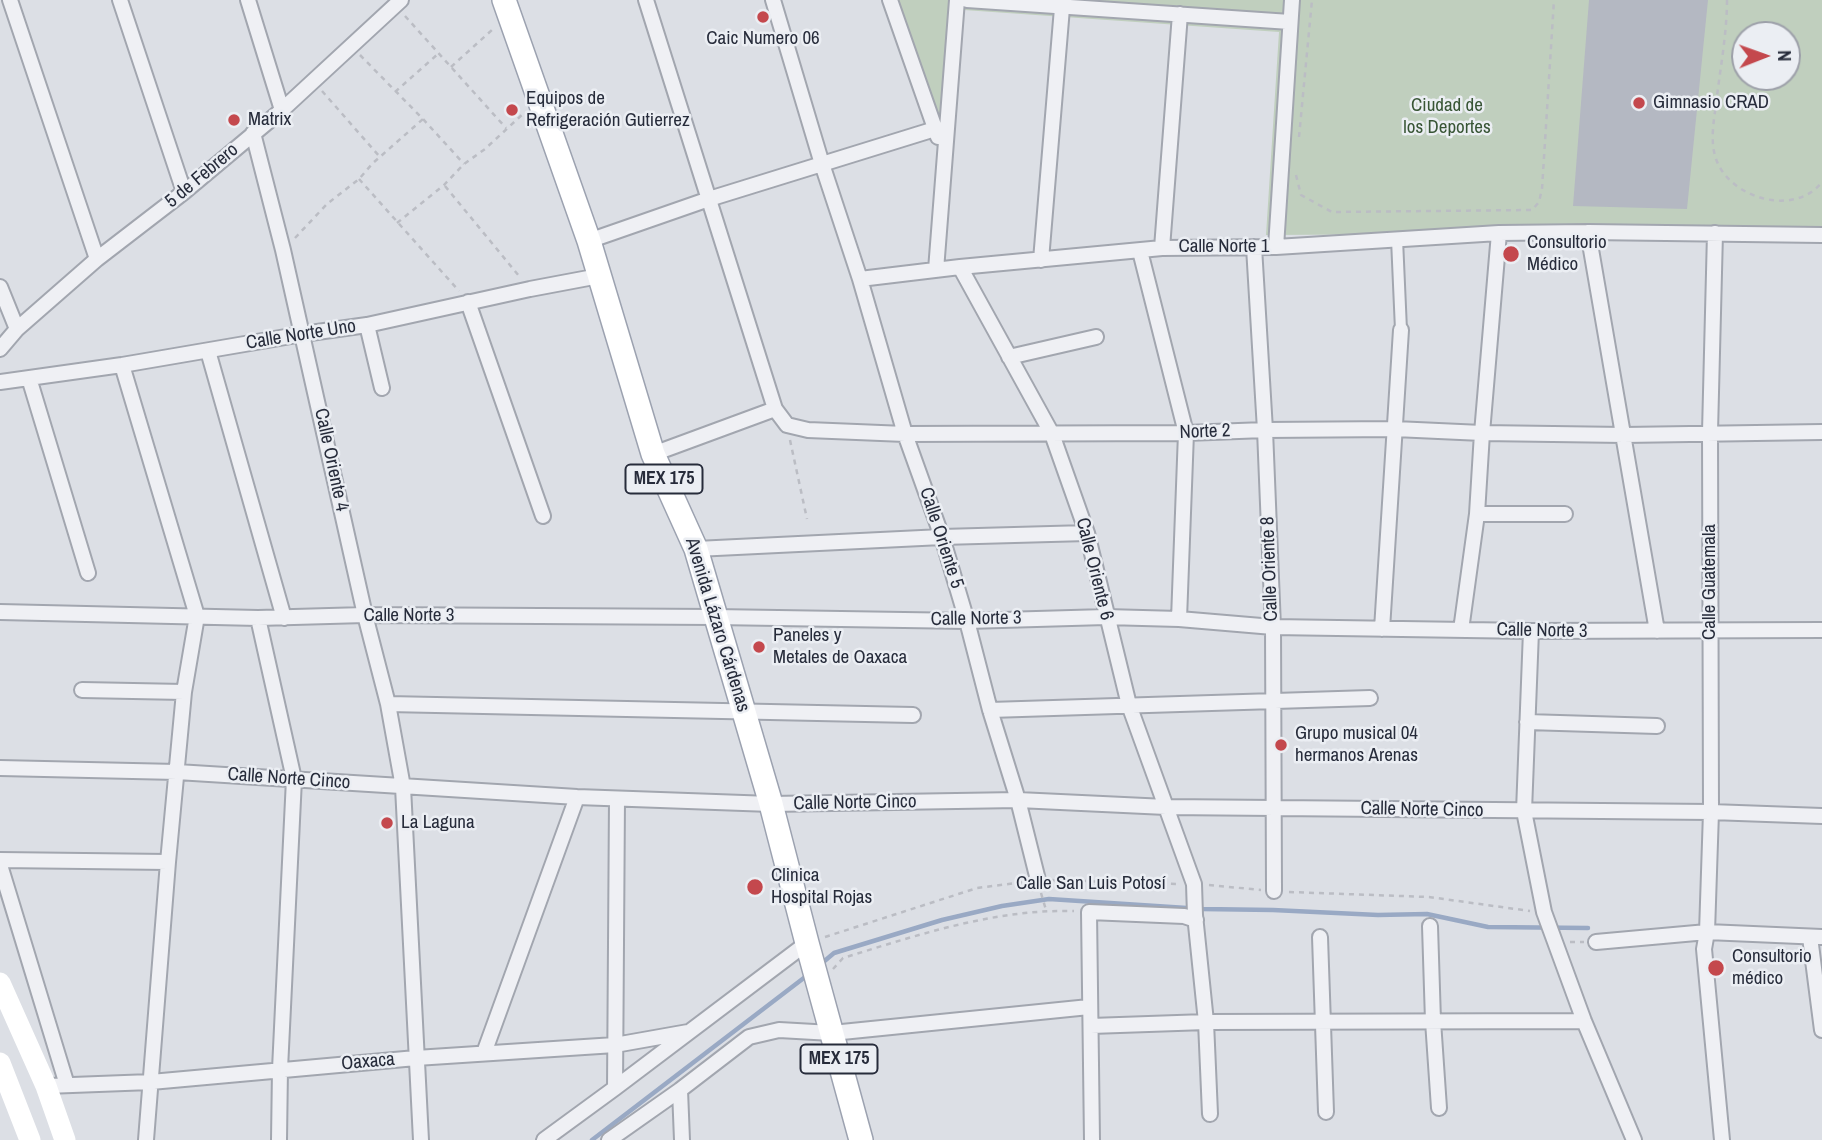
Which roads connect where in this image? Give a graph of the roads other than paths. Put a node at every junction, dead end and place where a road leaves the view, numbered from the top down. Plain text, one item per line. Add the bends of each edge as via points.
1 (10, 0) edge
2 (121, 0) edge
3 (247, 0) edge
4 (646, 0) edge
5 (773, 0) edge
6 (890, 0) edge
7 (957, 0) edge
8 (967, 0) edge
9 (1292, 0) edge
10 (398, 3) edge
11 (507, 7) edge
12 (1062, 8) junction
13 (1180, 14) junction
14 (1290, 22) junction
15 (282, 110) junction
16 (935, 129) junction
17 (253, 134) junction
18 (944, 152) junction
19 (822, 163) junction
20 (184, 192) junction
21 (709, 199) junction
22 (1588, 232) junction
23 (1499, 233) junction
24 (1714, 233) junction
25 (1822, 235) edge
26 (597, 238) dead end
27 (1397, 239) junction
28 (1254, 247) junction
29 (1276, 247) junction
30 (1162, 248) junction
31 (1140, 251) junction
32 (97, 259) junction
33 (1041, 260) junction
34 (960, 267) junction
35 (936, 271) junction
36 (599, 276) junction
37 (860, 279) junction
38 (0, 286) edge
39 (468, 302) junction
40 (367, 325) junction
41 (17, 329) junction
42 (1401, 330) joint
43 (303, 334) junction
44 (1096, 337) dead end
45 (0, 349) edge
46 (208, 351) junction
47 (1009, 357) junction
48 (122, 365) junction
49 (29, 378) junction
50 (0, 382) edge
51 (382, 388) dead end
52 (775, 409) junction
53 (1395, 429) junction
54 (1265, 430) junction
55 (1710, 432) junction
56 (1822, 432) edge
57 (1052, 433) junction
58 (1186, 433) junction
59 (1482, 433) junction
60 (905, 434) junction
61 (1624, 435) junction
62 (653, 454) junction
63 (1477, 514) junction
64 (1565, 514) dead end
65 (543, 516) dead end
66 (1087, 533) junction
67 (942, 537) junction
68 (696, 549) junction
69 (88, 573) dead end
70 (0, 612) edge
71 (365, 615) junction
72 (197, 616) junction
73 (715, 617) junction
74 (1106, 617) junction
75 (258, 618) junction
76 (284, 618) junction
77 (1179, 619) junction
78 (967, 621) junction
79 (1273, 627) junction
80 (1382, 629) junction
81 (1461, 629) junction
82 (1711, 630) junction
83 (1822, 630) edge
84 (1531, 631) junction
85 (1657, 631) junction
86 (82, 690) dead end
87 (184, 692) junction
88 (1370, 698) dead end
89 (1273, 701) junction
90 (388, 704) junction
91 (1129, 705) junction
92 (990, 710) junction
93 (744, 712) junction
94 (913, 715) dead end
95 (1527, 722) junction
96 (1657, 726) dead end
97 (0, 768) edge
98 (177, 772) junction
99 (294, 779) junction
100 (403, 787) junction
101 (577, 797) junction
102 (617, 799) junction
103 (1018, 800) junction
104 (771, 804) junction
105 (1166, 807) junction
106 (1274, 808) junction
107 (1524, 811) junction
108 (1711, 812) junction
109 (1822, 816) edge
110 (0, 862) edge
111 (168, 862) junction
112 (1038, 880) road end
113 (1274, 891) road end
114 (1196, 918) junction
115 (1430, 926) dead end
116 (1707, 932) junction
117 (1320, 936) dead end
118 (1816, 937) edge
119 (1596, 942) road end
120 (814, 967) junction
121 (0, 983) edge
122 (1090, 1007) junction
123 (1433, 1021) junction
124 (1584, 1021) junction
125 (1206, 1022) junction
126 (1324, 1022) junction
127 (1091, 1026) junction
128 (1822, 1030) edge
129 (688, 1032) junction
130 (832, 1032) junction
131 (615, 1045) junction
132 (484, 1053) junction
133 (416, 1058) junction
134 (0, 1063) edge
135 (280, 1069) junction
136 (150, 1082) junction
137 (57, 1086) junction
138 (615, 1088) junction
139 (680, 1090) junction
140 (1439, 1108) dead end
141 (1326, 1112) dead end
142 (1210, 1114) dead end
143 (30, 1140) edge
144 (65, 1140) edge
145 (146, 1140) edge
146 (279, 1140) edge
147 (421, 1140) edge
148 (544, 1140) edge
149 (609, 1140) edge
150 (682, 1140) edge
151 (861, 1140) edge
152 (1092, 1140) edge
153 (1634, 1140) edge
154 (1722, 1140) edge

1 - 32 street
2 - 20 street
3 - 15 street
4 - 21 street
5 - 19 street, Calle Oriente 5
6 - 16 street
7 - 18 street
8 - 12 street
9 - 14 street
10 - 15 street, 5 de Febrero
11 - 36 main road, Avenida Lázaro Cárdenas / MEX 175
12 - 13 street
12 - 33 street
13 - 14 street
13 - 30 street
14 - 29 street
15 - 17 street, 5 de Febrero
16 - 18 street
16 - 19 street
17 - 20 street, 5 de Febrero
17 - 43 street, Calle Oriente 4
18 - 35 street
19 - 21 street
19 - 37 street, Calle Oriente 5
20 - 32 street, 5 de Febrero
21 - 26 street
21 - 52 street
22 - 23 street, Calle Norte 1
22 - 24 street, Calle Norte 1
22 - 61 street
23 - 27 street, Calle Norte 1
23 - 59 street
24 - 25 street, Calle Norte 1
24 - 55 street, Calle Guatemala
27 - 29 street, Calle Norte 1
27 - 42 street
28 - 29 street, Calle Norte 1
28 - 30 street, Calle Norte 1
28 - 54 street, Calle Oriente 8
30 - 31 street, Calle Norte 1
31 - 33 street, Calle Norte 1
31 - 58 street
32 - 41 street, 5 de Febrero
33 - 34 street, Calle Norte 1
34 - 35 street, Calle Norte 1
34 - 47 street, Calle Oriente 6
35 - 37 street, Calle Norte 1
36 - 39 street, Calle Norte Uno
36 - 62 main road, Avenida Lázaro Cárdenas / MEX 175
37 - 60 street, Calle Oriente 5
38 - 41 street
39 - 40 street, Calle Norte Uno
39 - 65 street
40 - 43 street, Calle Norte Uno
40 - 51 street
41 - 45 street, 5 de Febrero
42 - 53 street
43 - 46 street, Calle Norte Uno
43 - 71 street, Calle Oriente 4
44 - 47 street
46 - 48 street, Calle Norte Uno
46 - 76 street
47 - 57 street, Calle Oriente 6
48 - 49 street, Calle Norte Uno
48 - 72 street
49 - 50 street, Calle Norte Uno
49 - 69 street
52 - 60 street, Norte 2 via 787,425 808,430
52 - 62 street
53 - 54 street, Norte 2
53 - 59 street, Norte 2
53 - 80 street
54 - 58 street, Norte 2
54 - 79 street, Calle Oriente 8
55 - 56 street, Norte 2
55 - 61 street, Norte 2
55 - 82 street, Calle Guatemala
57 - 58 street, Norte 2
57 - 60 street, Norte 2
57 - 66 street, Calle Oriente 6
58 - 77 street
59 - 61 street, Norte 2
59 - 63 street
60 - 67 street, Calle Oriente 5
61 - 85 street
62 - 68 main road, Avenida Lázaro Cárdenas / MEX 175
63 - 64 street
63 - 81 street
66 - 67 street
66 - 74 street, Calle Oriente 6
67 - 68 street
67 - 78 street, Calle Oriente 5
68 - 73 main road, Avenida Lázaro Cárdenas / MEX 175
70 - 72 street, Calle Norte 3
71 - 73 street, Calle Norte 3
71 - 76 street, Calle Norte 3
71 - 90 street, Calle Oriente 4
72 - 75 street, Calle Norte 3
72 - 87 street
73 - 78 street, Calle Norte 3
73 - 93 main road, Avenida Lázaro Cárdenas / MEX 175
74 - 77 street, Calle Norte 3
74 - 78 street, Calle Norte 3
74 - 91 street, Calle Oriente 6
75 - 76 street, Calle Norte 3
75 - 99 street
77 - 79 street, Calle Norte 3
78 - 92 street, Calle Oriente 5
79 - 80 street, Calle Norte 3
79 - 89 street, Calle Oriente 8
80 - 81 street, Calle Norte 3
81 - 84 street, Calle Norte 3
82 - 83 street, Calle Norte 3
82 - 85 street, Calle Norte 3
82 - 108 street, Calle Guatemala
84 - 85 street, Calle Norte 3
84 - 95 street
86 - 87 street
87 - 98 street
88 - 89 street
89 - 91 street
89 - 106 street, Calle Oriente 8
90 - 93 street
90 - 100 street, Calle Oriente 4
91 - 92 street
91 - 105 street, Calle Oriente 6
92 - 103 street, Calle Oriente 5
93 - 94 street
93 - 104 main road, Avenida Lázaro Cárdenas / MEX 175
95 - 96 street
95 - 107 street
97 - 98 street, Calle Norte Cinco
98 - 99 street, Calle Norte Cinco
98 - 111 street
99 - 100 street, Calle Norte Cinco
99 - 135 street
100 - 101 street, Calle Norte Cinco
100 - 133 street, Calle Oriente 4
101 - 102 street, Calle Norte Cinco
101 - 132 street
102 - 104 street, Calle Norte Cinco
102 - 131 street
103 - 104 street, Calle Norte Cinco
103 - 105 street, Calle Norte Cinco
103 - 112 street, Calle Oriente 5
104 - 120 main road, Avenida Lázaro Cárdenas / MEX 175
105 - 106 street, Calle Norte Cinco
105 - 114 street, Calle Oriente 6 via 1194,889
106 - 107 street, Calle Norte Cinco
106 - 113 street, Calle Oriente 8
107 - 108 street, Calle Norte Cinco
107 - 124 street via 1550,930
108 - 109 street, Calle Norte Cinco
108 - 116 street, Calle Guatemala
110 - 111 street
110 - 137 street
111 - 136 street
114 - 122 street, Calle San Luis Potosí via 1089,912
114 - 125 street, Calle Oriente 6
115 - 123 street
116 - 118 street
116 - 119 street
116 - 154 street, Calle Guatemala via 1704,949
117 - 126 street
118 - 128 street
120 - 129 street
120 - 130 main road, Avenida Lázaro Cárdenas / MEX 175
121 - 137 main road
122 - 127 street
122 - 130 street
123 - 124 street
123 - 126 street
123 - 140 street
124 - 153 street
125 - 126 street
125 - 127 street
125 - 142 street, Calle Oriente 6
126 - 141 street
127 - 152 street
129 - 131 street, Oaxaca
129 - 138 street
130 - 139 street via 779,1030 749,1037
130 - 151 main road, Avenida Lázaro Cárdenas / MEX 175
131 - 132 street, Oaxaca
131 - 138 street
132 - 133 street, Oaxaca
133 - 135 street, Oaxaca
133 - 147 street, Calle Oriente 4
134 - 143 main road
135 - 136 street, Oaxaca
135 - 146 street
136 - 137 street, Oaxaca
136 - 145 street
137 - 144 main road
138 - 148 street
139 - 149 street
139 - 150 street

